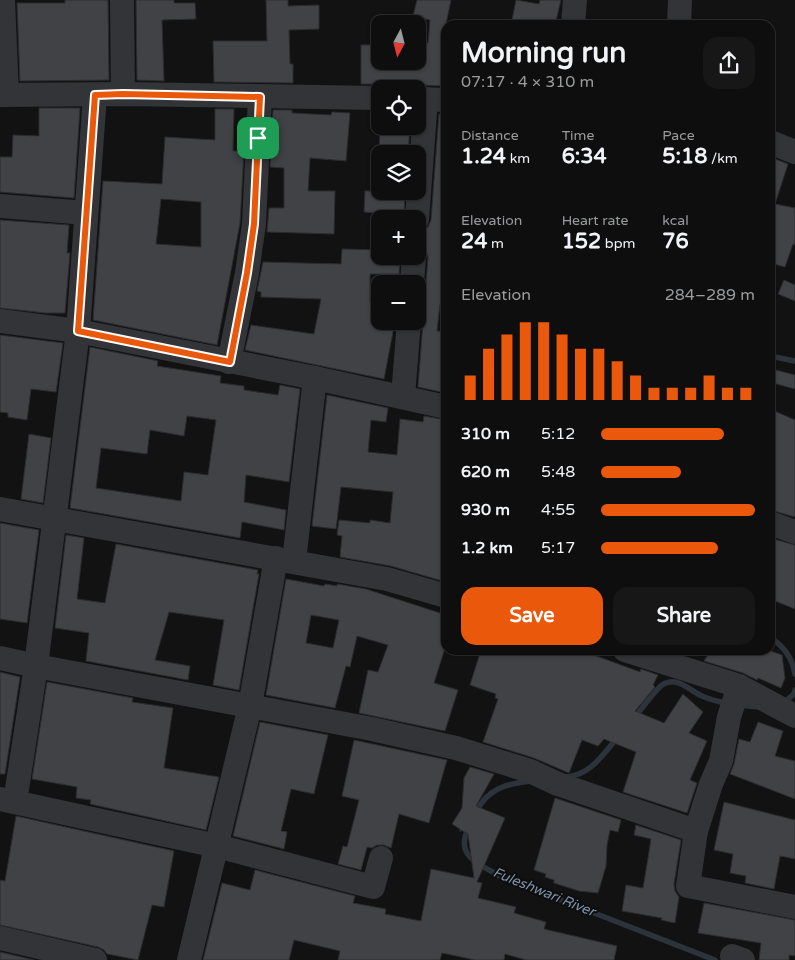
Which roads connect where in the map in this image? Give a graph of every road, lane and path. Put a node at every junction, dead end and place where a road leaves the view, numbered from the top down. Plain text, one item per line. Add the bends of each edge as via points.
1 (4, 0) edge
2 (122, 0) edge
3 (575, 0) edge
4 (680, 0) edge
5 (573, 20) edge
6 (679, 20) edge
7 (123, 94) junction
8 (95, 95) junction
9 (3, 96) edge
10 (260, 97) junction
11 (371, 98) edge
12 (430, 99) edge
13 (775, 144) edge
14 (795, 152) edge
15 (0, 206) edge
16 (417, 210) edge
17 (86, 213) junction
18 (0, 321) edge
19 (408, 330) edge
20 (78, 331) junction
21 (230, 362) junction
22 (315, 378) junction
23 (403, 396) junction
24 (441, 406) edge
25 (0, 509) edge
26 (55, 518) junction
27 (775, 525) edge
28 (795, 532) edge
29 (285, 560) junction
30 (441, 595) edge
31 (637, 655) edge
32 (0, 658) edge
33 (36, 666) junction
34 (739, 699) junction
35 (250, 706) junction
36 (795, 716) edge
37 (7, 801) edge
38 (696, 832) junction
39 (216, 846) junction
40 (381, 858) dead end
41 (795, 907) edge
42 (0, 938) edge
43 (95, 960) edge
44 (189, 960) edge

1 - 9 street
2 - 7 street
3 - 5 street
4 - 6 street
7 - 8 street
7 - 10 street
8 - 9 street
8 - 17 street
10 - 11 street
10 - 21 street via 254,224
12 - 16 street
13 - 14 street
15 - 17 street
17 - 20 street
18 - 20 street
19 - 23 street
20 - 21 street
20 - 26 street
21 - 22 street
22 - 23 street
22 - 29 street
23 - 24 street
25 - 26 street
26 - 29 street
26 - 33 street
27 - 28 street
29 - 30 street via 387,579
29 - 35 street
31 - 34 street
32 - 33 street
33 - 35 street
33 - 37 street
34 - 36 street
34 - 38 street
35 - 38 street via 456,748 530,771 558,784
35 - 39 street
37 - 39 street
38 - 41 street via 688,886
39 - 40 street via 373,887
39 - 44 street
42 - 43 street

